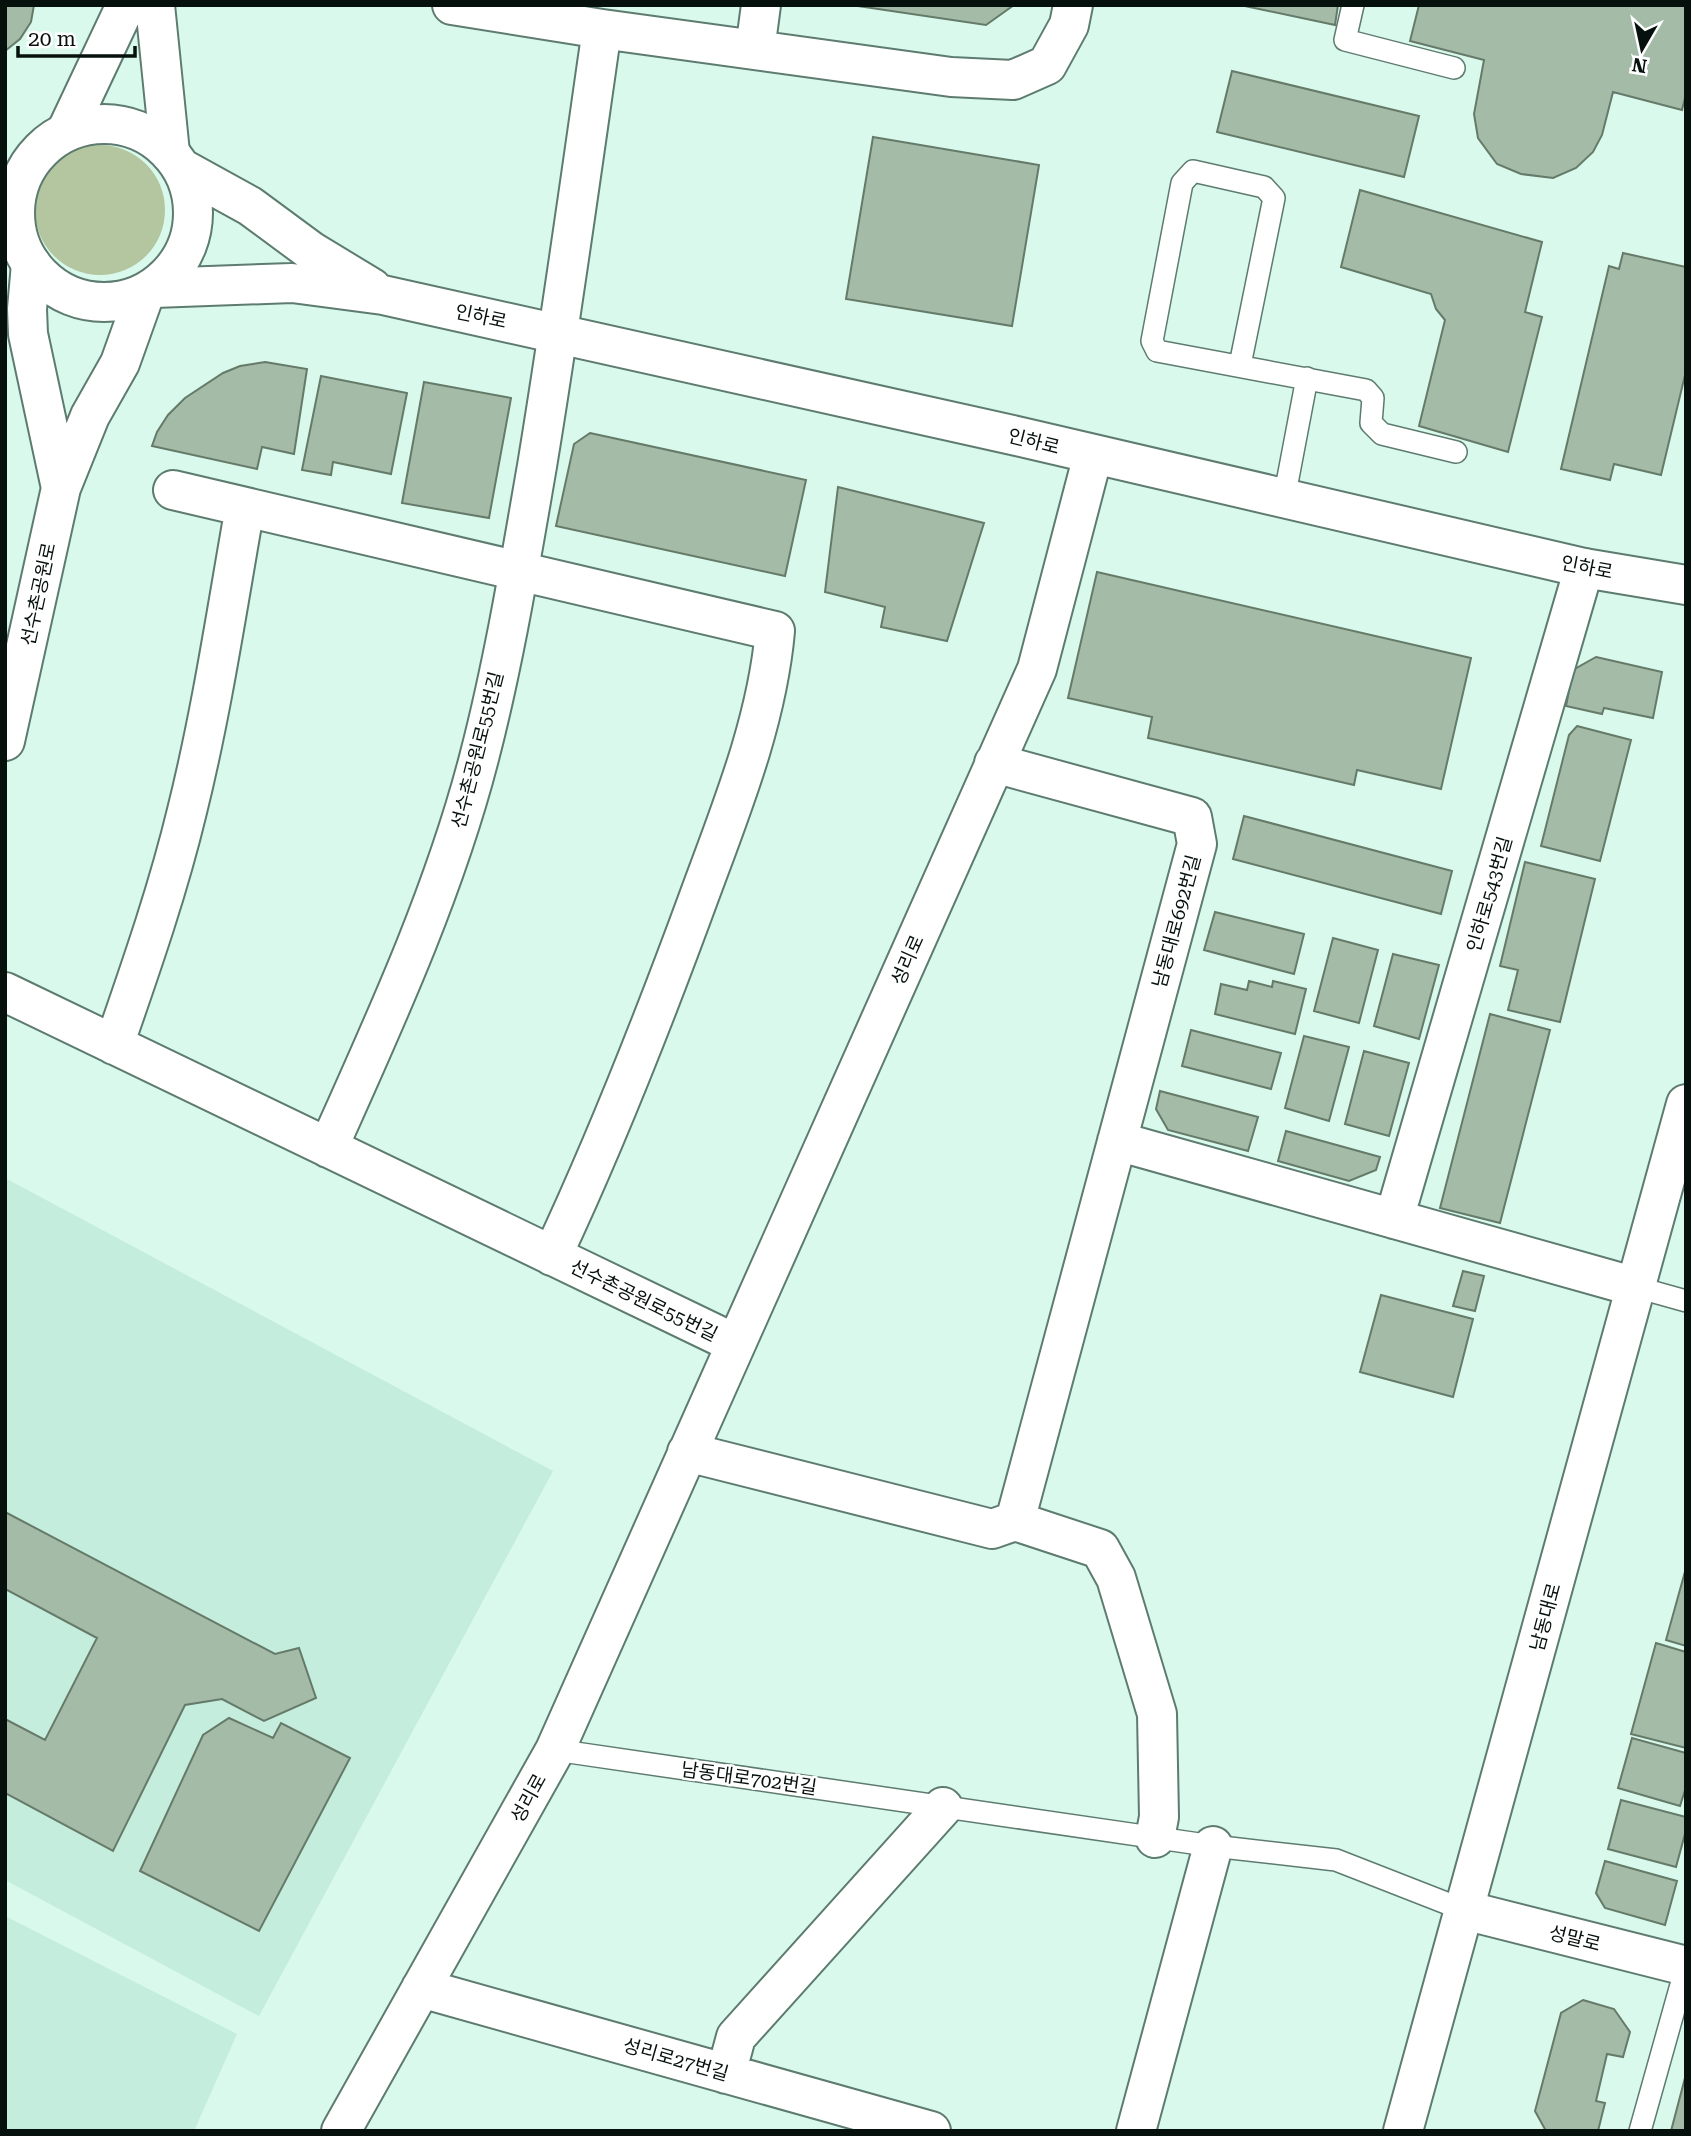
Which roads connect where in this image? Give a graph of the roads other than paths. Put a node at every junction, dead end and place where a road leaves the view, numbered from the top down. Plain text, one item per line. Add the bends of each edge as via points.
1 (126, 5) edge
2 (155, 5) edge
3 (452, 5) edge
4 (761, 5) edge
5 (1353, 5) edge
6 (1071, 15) edge
7 (602, 29) junction
8 (755, 50) junction
9 (1454, 68) dead end
10 (54, 141) junction
11 (5, 144) edge
12 (176, 160) junction
13 (20, 256) edge
14 (150, 290) junction
15 (383, 295) junction
16 (559, 333) junction
17 (1240, 365) junction
18 (1307, 378) junction
19 (1456, 452) dead end
20 (1093, 455) junction
21 (61, 488) junction
22 (173, 491) dead end
23 (1283, 499) junction
24 (245, 507) junction
25 (1584, 568) junction
26 (519, 571) junction
27 (1686, 584) edge
28 (5, 741) edge
29 (994, 764) junction
30 (5, 992) edge
31 (114, 1045) junction
32 (1686, 1104) edge
33 (1117, 1141) junction
34 (328, 1148) junction
35 (1394, 1219) junction
36 (552, 1256) junction
37 (1636, 1287) junction
38 (1686, 1301) edge
39 (736, 1344) junction
40 (687, 1452) junction
41 (1015, 1521) junction
42 (555, 1750) junction
43 (943, 1807) junction
44 (1155, 1838) junction
45 (1213, 1846) junction
46 (1464, 1910) junction
47 (1686, 1966) edge
48 (421, 1988) junction
49 (726, 2074) junction
50 (341, 2131) edge
51 (931, 2131) edge
52 (1136, 2131) edge
53 (1403, 2131) edge
54 (1640, 2131) edge

1 - 10 street
2 - 12 street
3 - 7 street
4 - 8 street
5 - 9 lane via 1345,40
6 - 8 street via 1047,65 1013,80 951,77
7 - 8 street
7 - 16 street, 선수촌공원로55번길
10 - 11 street
10 - 12 street via 102,124 121,125 148,135
10 - 13 street via 25,171 16,199
12 - 14 street via 193,202 191,238 174,270
12 - 15 street
13 - 14 street via 47,282 77,299 112,302
13 - 21 street, 선수촌공원로 via 28,334
14 - 15 street via 292,284
14 - 21 street, 선수촌공원로
15 - 16 street, 인하로
16 - 20 street, 인하로
16 - 26 street, 선수촌공원로55번길
17 - 17 lane via 1157,351 1152,341 1182,183 1193,171 1264,187 1275,198
17 - 18 lane
18 - 19 lane via 1366,390 1373,398 1371,423 1382,434
18 - 23 lane
20 - 23 street, 인하로
20 - 29 street, 성리로 via 1037,669
21 - 28 street, 선수촌공원로
22 - 24 street
23 - 25 street, 인하로
24 - 26 street
24 - 31 street via 187,810 161,908
25 - 27 street, 인하로
25 - 35 street, 인하로543번길
26 - 34 street, 선수촌공원로55번길 via 479,758 449,858 392,1006
26 - 36 street, 선수촌공원로55번길 via 775,631 771,670 741,784 603,1143
29 - 33 street, 남동대로692번길 via 1192,817 1197,844
29 - 39 street, 성리로
30 - 31 street, 선수촌공원로55번길
31 - 34 street, 선수촌공원로55번길
32 - 37 street, 남동대로
33 - 35 street
33 - 41 street, 남동대로692번길
34 - 36 street, 선수촌공원로55번길
35 - 37 street
36 - 39 street, 선수촌공원로55번길
37 - 38 lane
37 - 46 street, 남동대로
39 - 40 street, 성리로
40 - 41 street via 992,1530
40 - 42 street, 성리로
41 - 44 street via 1100,1549 1116,1577 1157,1714 1159,1817
42 - 43 lane, 남동대로702번길
42 - 48 street, 성리로
43 - 44 lane, 남동대로702번길
43 - 49 street via 736,2038
44 - 45 lane, 남동대로702번길
45 - 46 lane, 남동대로702번길 via 1336,1860
45 - 52 street
46 - 47 street, 성말로
46 - 53 street, 남동대로
47 - 54 lane
48 - 49 street, 성리로27번길
48 - 50 street, 성리로
49 - 51 street, 성리로27번길

